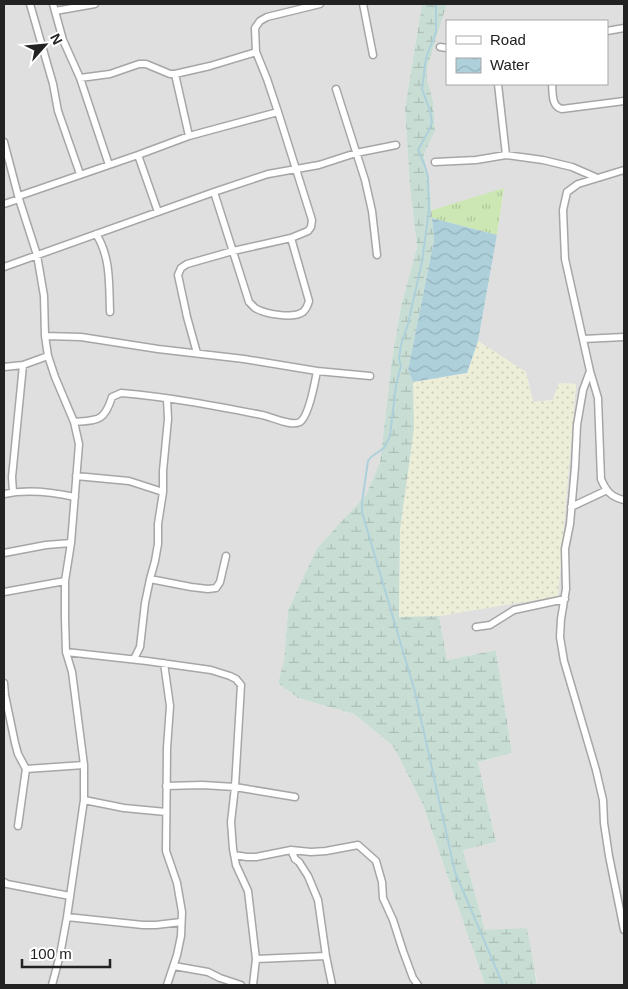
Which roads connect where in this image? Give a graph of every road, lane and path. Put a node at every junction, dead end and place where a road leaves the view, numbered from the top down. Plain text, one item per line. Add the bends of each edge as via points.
1 (30, 4) edge
2 (53, 4) edge
3 (95, 4) edge
4 (320, 4) edge
5 (363, 4) edge
6 (74, 6) edge
7 (303, 6) edge
8 (55, 12) junction
9 (624, 28) edge
10 (608, 31) edge
11 (256, 52) junction
12 (373, 55) dead end
13 (175, 74) junction
14 (80, 78) junction
15 (498, 85) edge
16 (552, 85) edge
17 (336, 89) dead end
18 (624, 100) edge
19 (278, 112) junction
20 (189, 136) junction
21 (4, 142) edge
22 (396, 145) dead end
23 (356, 153) junction
24 (138, 155) junction
25 (506, 155) junction
26 (435, 162) dead end
27 (109, 165) junction
28 (296, 169) junction
29 (624, 170) edge
30 (80, 174) junction
31 (595, 178) junction
32 (214, 192) junction
33 (19, 198) junction
34 (4, 204) edge
35 (158, 212) junction
36 (96, 234) junction
37 (291, 238) junction
38 (233, 251) junction
39 (37, 255) junction
40 (377, 255) dead end
41 (4, 266) edge
42 (110, 312) dead end
43 (45, 336) junction
44 (624, 337) edge
45 (583, 339) junction
46 (197, 353) junction
47 (48, 356) junction
48 (23, 365) junction
49 (4, 367) edge
50 (317, 371) junction
51 (590, 371) junction
52 (370, 376) dead end
53 (167, 398) junction
54 (74, 422) junction
55 (76, 476) junction
56 (605, 490) junction
57 (12, 492) junction
58 (163, 492) junction
59 (4, 494) edge
60 (75, 497) junction
61 (624, 500) edge
62 (571, 507) junction
63 (71, 543) junction
64 (4, 553) edge
65 (226, 556) dead end
66 (150, 579) junction
67 (65, 581) junction
68 (4, 592) edge
69 (565, 599) junction
70 (476, 627) dead end
71 (140, 647) junction
72 (66, 652) junction
73 (134, 659) junction
74 (148, 660) junction
75 (164, 663) junction
76 (4, 683) edge
77 (4, 695) edge
78 (84, 765) junction
79 (26, 769) junction
80 (166, 786) junction
81 (235, 787) junction
82 (296, 797) dead end
83 (84, 800) junction
84 (166, 812) junction
85 (18, 826) dead end
86 (291, 850) junction
87 (234, 855) junction
88 (4, 882) edge
89 (70, 896) junction
90 (67, 917) junction
91 (181, 922) junction
92 (624, 930) edge
93 (326, 956) junction
94 (256, 958) junction
95 (174, 966) junction
96 (52, 985) edge
97 (167, 985) edge
98 (241, 985) edge
99 (253, 985) edge
100 (332, 985) edge
101 (418, 985) edge

1 - 30 street via 58,112
2 - 8 street
3 - 6 street
4 - 7 street
5 - 12 street
6 - 8 street
7 - 11 street via 260,21 255,28
8 - 14 street
9 - 10 street
11 - 13 street
11 - 19 street
13 - 14 street via 139,64 110,74
13 - 20 street
14 - 27 street
15 - 25 street
16 - 18 street via 555,105 562,109
17 - 23 street
19 - 20 street
19 - 28 street
20 - 24 street
21 - 33 street
22 - 23 street
23 - 28 street
23 - 40 street via 372,211
24 - 27 street
24 - 35 street
25 - 26 street
25 - 31 street via 572,167
27 - 30 street
28 - 32 street via 268,174
28 - 37 street via 312,220 308,232
29 - 31 street
30 - 33 street
31 - 45 street via 567,192 563,210 565,259
32 - 35 street
32 - 38 street
33 - 34 street
33 - 39 street
35 - 36 street
36 - 39 street
36 - 42 street via 108,272
37 - 38 street
37 - 38 street via 309,301 302,312 293,316 255,308 249,302
38 - 46 street via 187,264 178,275
39 - 41 street
39 - 43 street via 44,296
43 - 46 street via 81,337
43 - 47 street
44 - 45 street
45 - 51 street
46 - 50 street
47 - 48 street
47 - 54 street
48 - 49 street
48 - 57 street
50 - 52 street
50 - 53 street via 311,400 299,423
51 - 56 street via 598,398 601,480
51 - 62 street via 577,425
53 - 54 street via 121,393 112,397 104,416
53 - 58 street
54 - 55 street via 79,444
55 - 58 street via 129,481
55 - 60 street
56 - 61 street
56 - 62 street
57 - 59 street
57 - 60 street via 47,492
58 - 66 street via 158,544
60 - 63 street
62 - 69 street via 565,548
63 - 64 street
63 - 67 street
65 - 66 street via 216,588
66 - 71 street
67 - 68 street
67 - 72 street
69 - 70 street via 514,610 490,625
69 - 92 street via 560,636 564,661 603,800 609,856
71 - 73 street
71 - 74 street
72 - 73 street
72 - 78 street via 72,672
73 - 74 street
74 - 75 street
75 - 80 street via 170,706
75 - 81 street via 211,670 236,679 241,685
76 - 77 street
77 - 79 street via 18,754
78 - 79 street
78 - 83 street
79 - 85 street
80 - 81 street
80 - 84 street
81 - 82 street
81 - 87 street
83 - 84 street
83 - 89 street
84 - 91 street via 166,851 180,898
86 - 87 street via 256,857
86 - 93 street via 316,894
86 - 101 street via 326,851 358,845 376,861 383,898
87 - 94 street via 248,891
88 - 89 street
89 - 90 street
90 - 91 street via 143,925
90 - 96 street
91 - 95 street
93 - 94 street
93 - 100 street
94 - 99 street
95 - 97 street
95 - 98 street via 208,972

